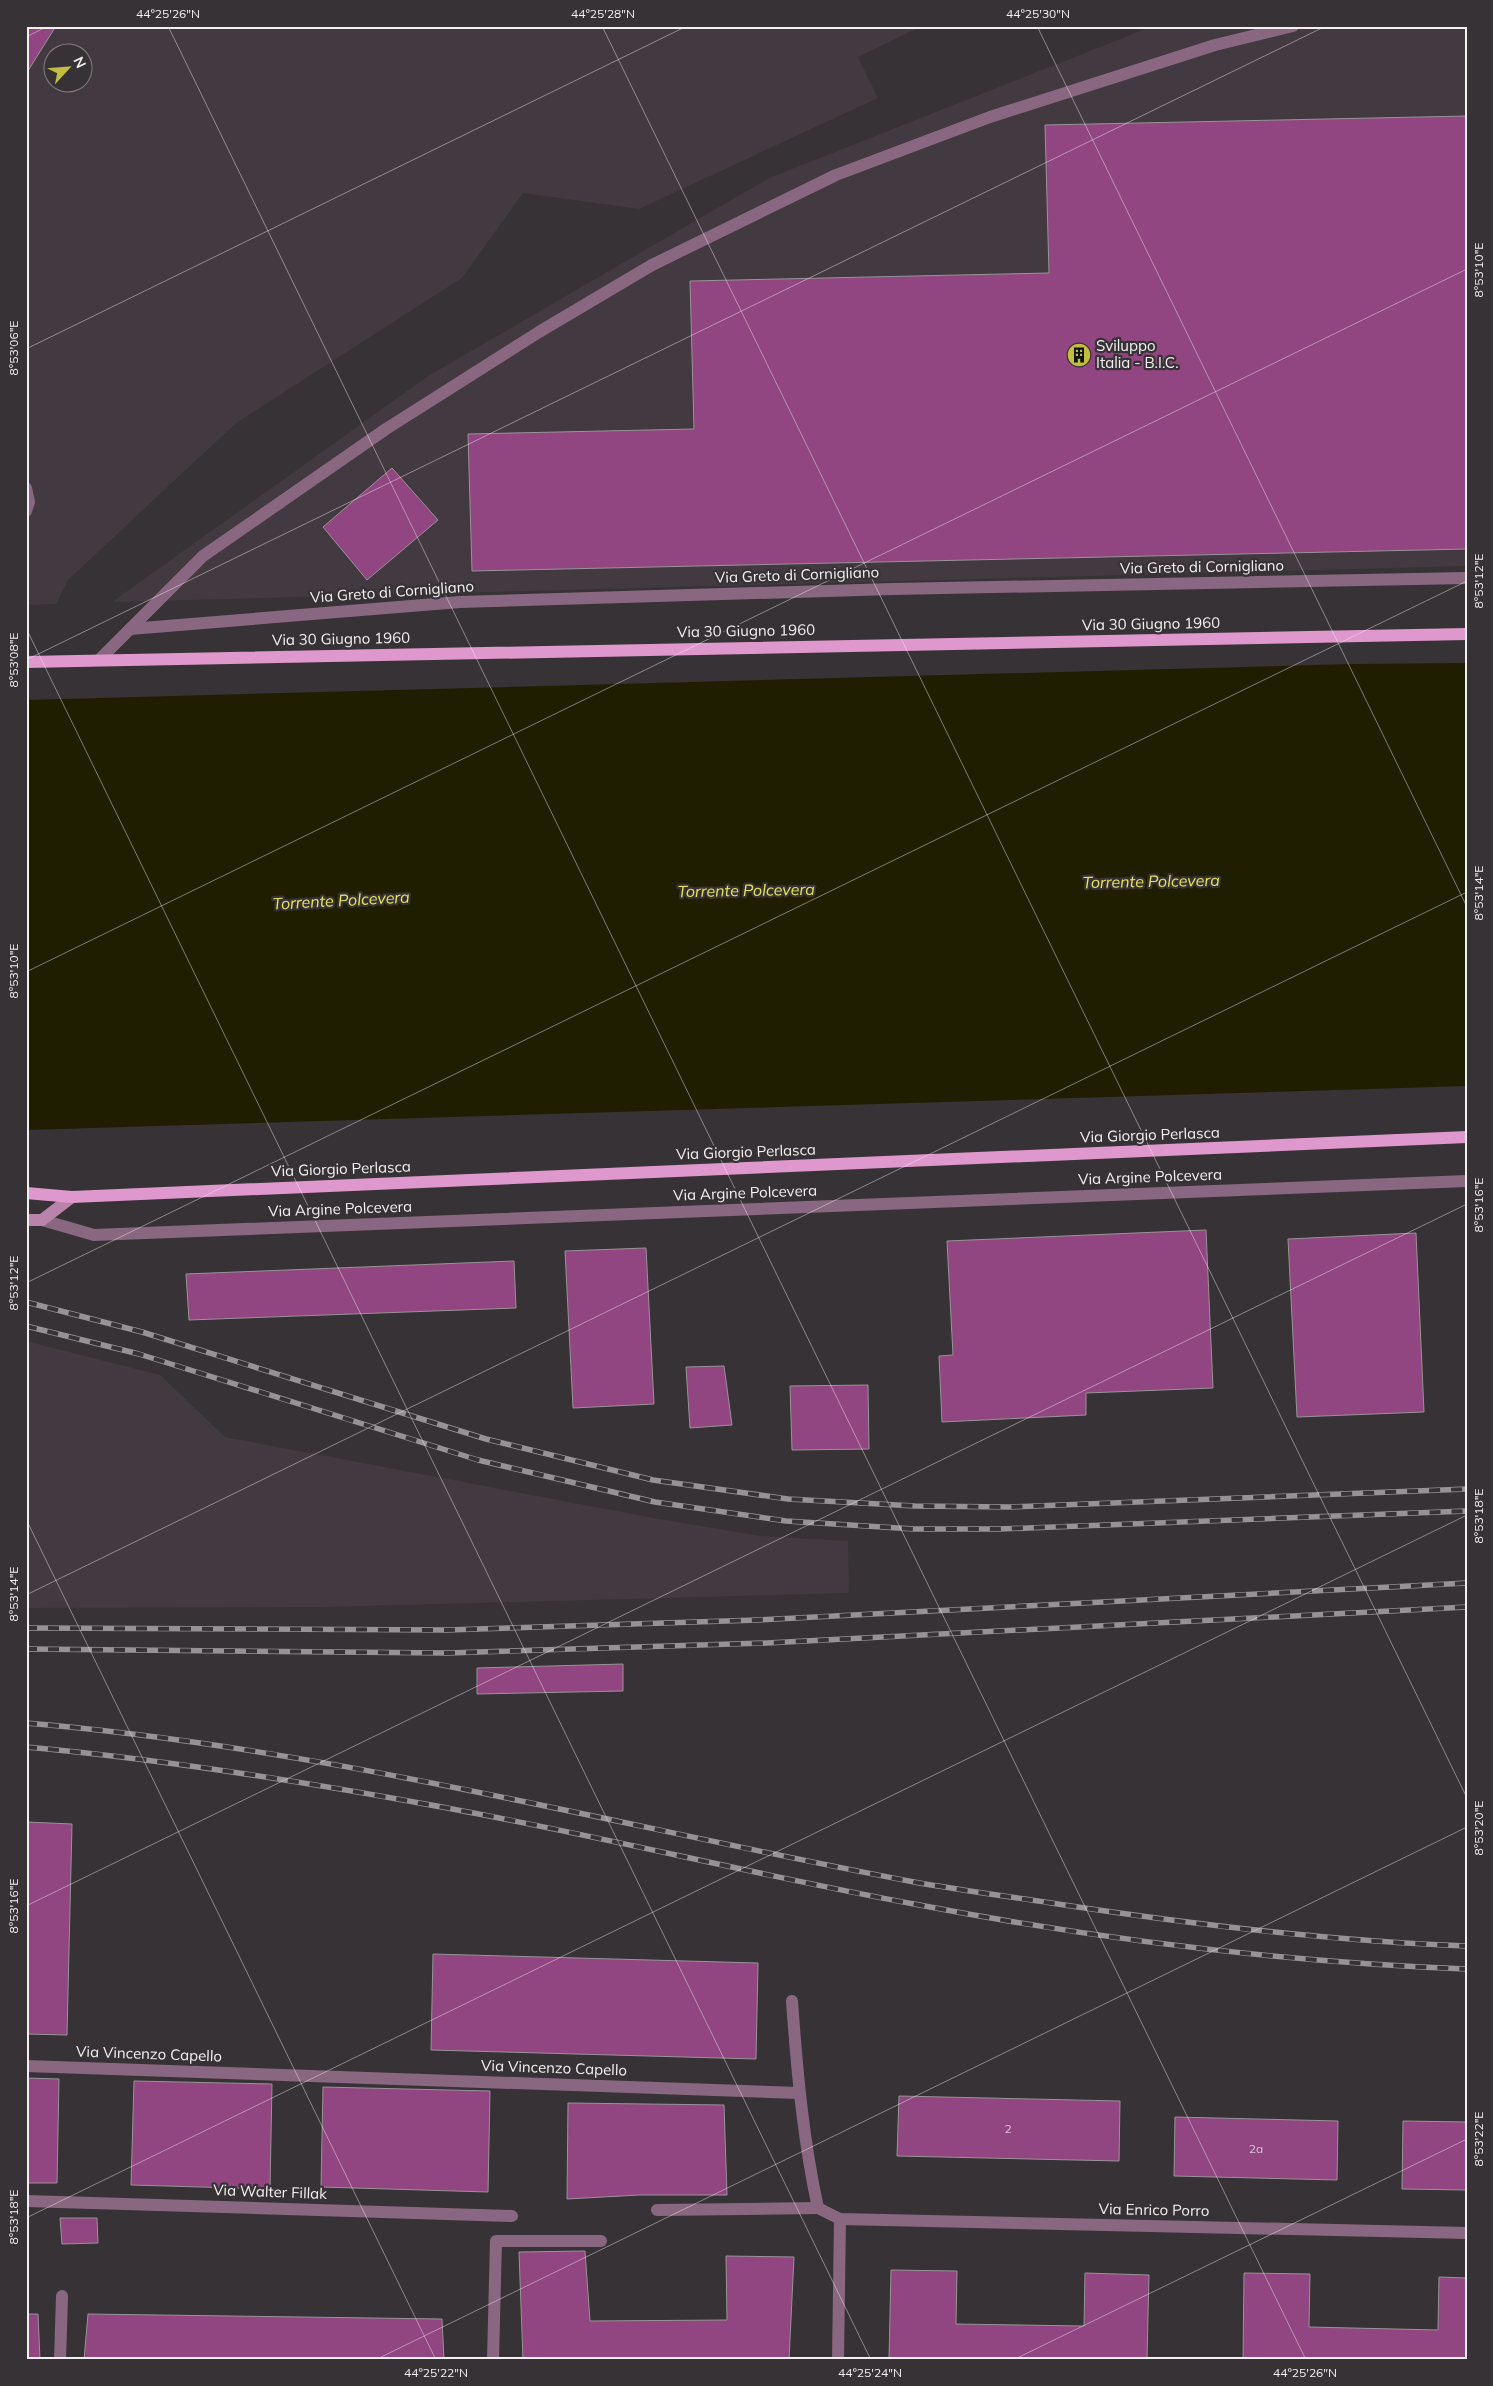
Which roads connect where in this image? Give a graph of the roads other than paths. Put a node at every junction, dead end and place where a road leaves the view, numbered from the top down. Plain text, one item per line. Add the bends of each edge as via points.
1 (1293, 26) edge
2 (26, 488) edge
3 (26, 511) edge
4 (1467, 578) edge
5 (130, 629) junction
6 (1467, 634) edge
7 (99, 660) junction
8 (26, 662) edge
9 (1467, 1138) edge
10 (1467, 1181) edge
11 (26, 1193) edge
12 (72, 1197) junction
13 (26, 1220) edge
14 (42, 1220) junction
15 (792, 2001) dead end
16 (26, 2066) edge
17 (798, 2093) junction
18 (26, 2201) edge
19 (818, 2208) junction
20 (657, 2210) dead end
21 (512, 2216) dead end
22 (840, 2219) junction
23 (1467, 2233) edge
24 (600, 2241) dead end
25 (62, 2296) dead end
26 (60, 2360) edge
27 (493, 2360) edge
28 (838, 2360) edge

1 - 5 street via 1215,45 990,117 836,175 652,265 386,429 203,556
2 - 3 street via 29,502
4 - 5 street, Via Greto di Cornigliano via 892,589 480,602
5 - 7 street
6 - 7 main road, Via 30 Giugno 1960
7 - 8 main road, Via 30 Giugno 1960
9 - 12 main road, Via Giorgio Perlasca
10 - 14 street, Via Argine Polcevera via 94,1235
11 - 12 main road, Via Giorgio Perlasca
12 - 14 main road
13 - 14 main road, Via Argine Polcevera
15 - 17 street
16 - 17 street, Via Vincenzo Capello
17 - 19 street
18 - 21 street, Via Walter Fillak
19 - 20 street
19 - 22 street
22 - 23 street, Via Enrico Porro
22 - 28 street
24 - 27 street via 496,2241
25 - 26 street

